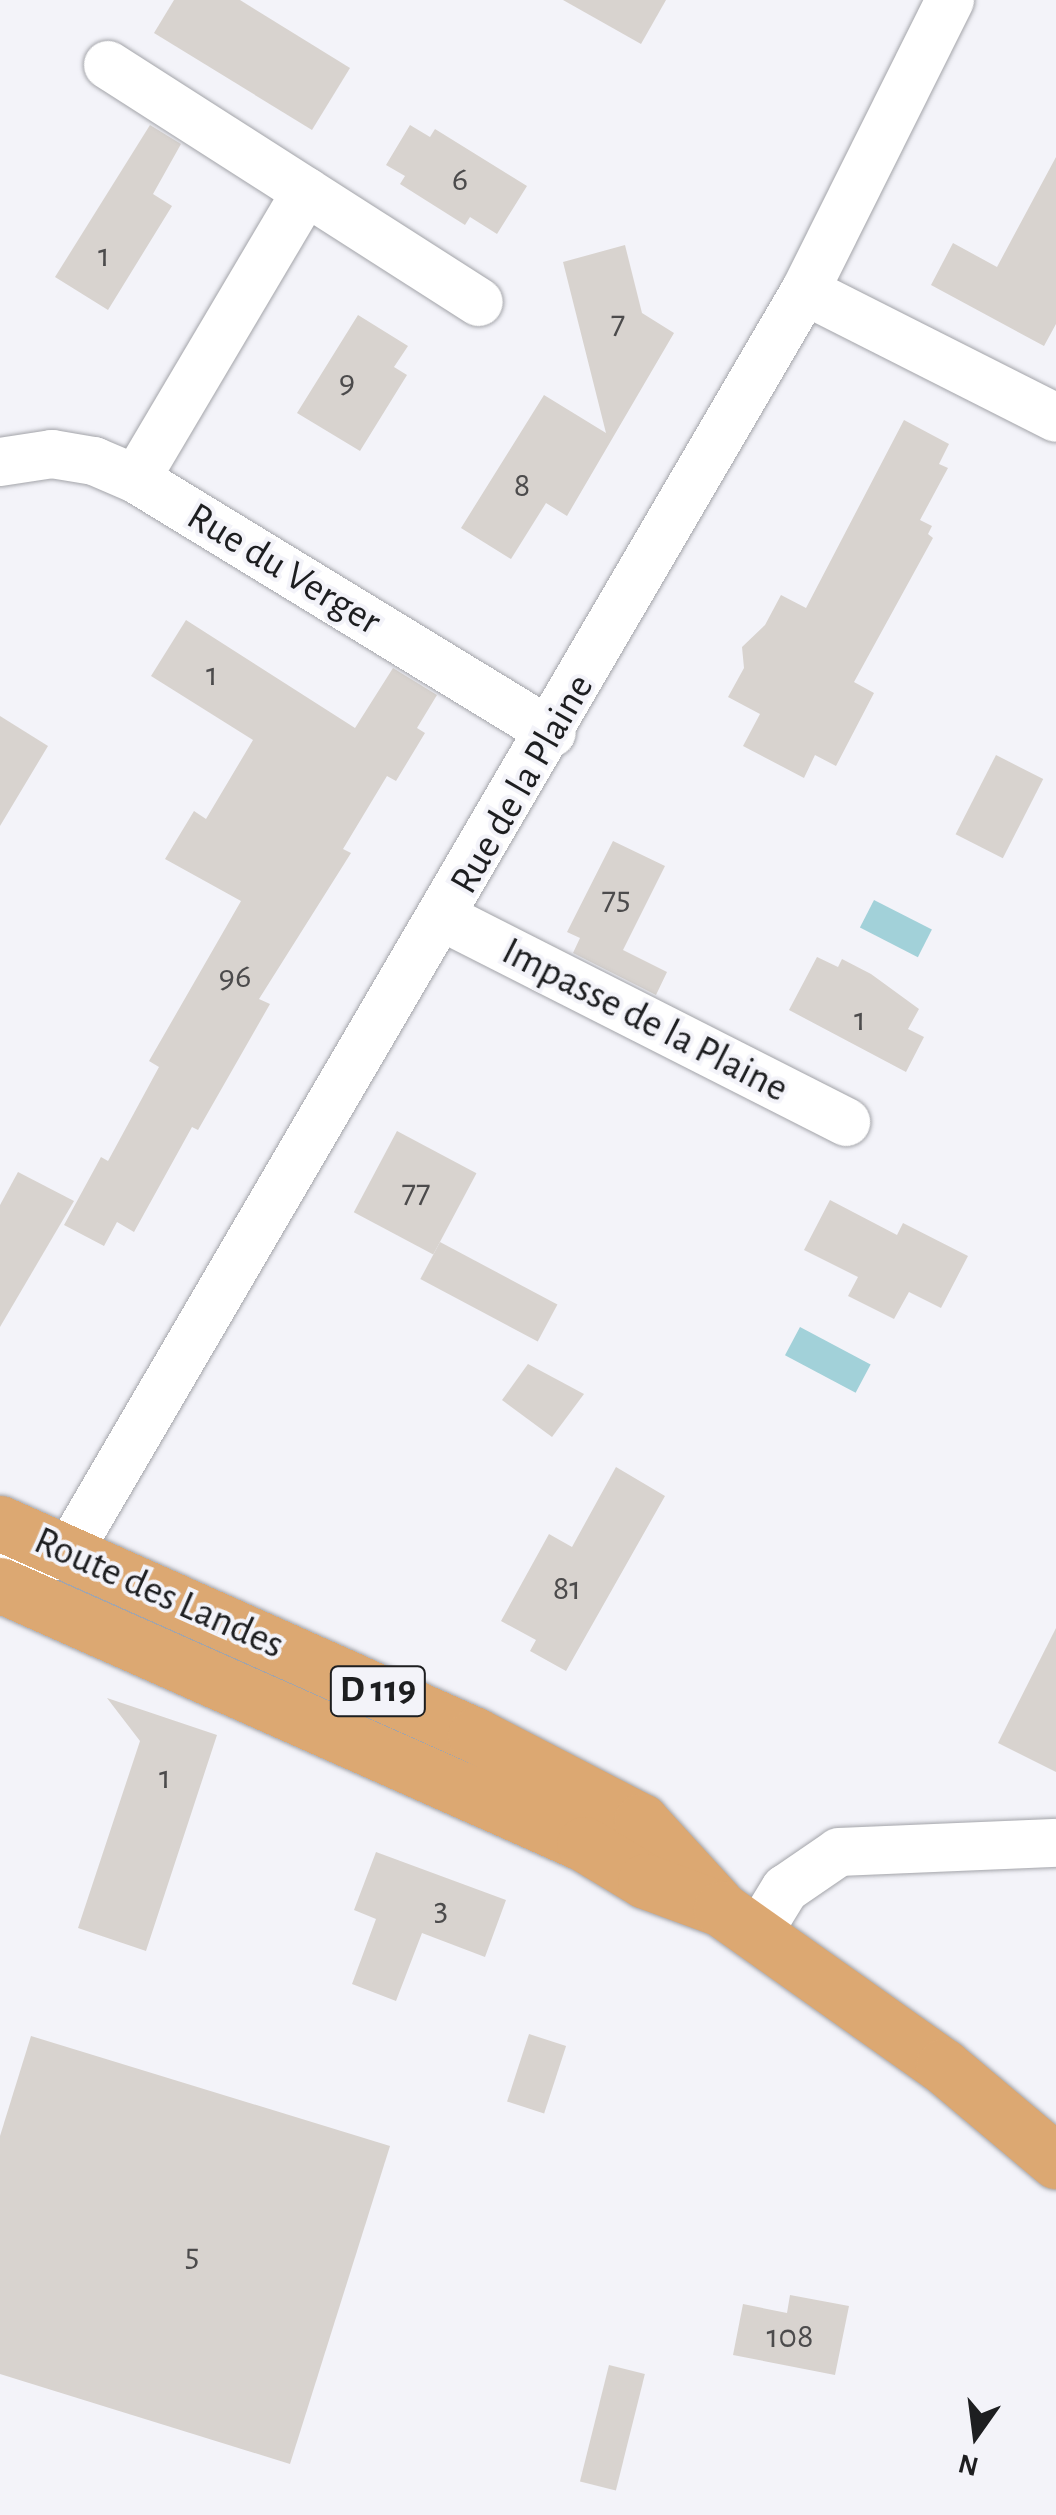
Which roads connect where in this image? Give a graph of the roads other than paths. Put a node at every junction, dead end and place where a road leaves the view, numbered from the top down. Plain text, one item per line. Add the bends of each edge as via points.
1 (950, 0) edge
2 (108, 65) dead end
3 (306, 191) junction
4 (805, 291) junction
5 (479, 302) dead end
6 (1056, 418) edge
7 (0, 462) edge
8 (136, 479) junction
9 (552, 733) junction
10 (444, 918) junction
11 (846, 1122) dead end
12 (0, 1523) edge
13 (68, 1553) junction
14 (0, 1568) edge
15 (0, 1585) edge
16 (1056, 1843) edge
17 (740, 1921) junction
18 (1056, 2161) edge

1 - 4 street, Rue de la Plaine
2 - 3 street
3 - 5 street
3 - 8 street
4 - 6 street
4 - 9 street, Rue de la Plaine
7 - 8 street, Rue du Verger via 52,454 94,461
8 - 9 street, Rue du Verger
9 - 10 street, Rue de la Plaine
10 - 11 street, Impasse de la Plaine
10 - 13 street, Rue de la Plaine
12 - 13 main road, Route des Landes / D 119
13 - 14 street
13 - 17 main road, Route des Landes / D 119 via 475,1736 642,1821
15 - 17 main road, Route des Landes via 584,1844 645,1881
16 - 17 street via 839,1852
17 - 18 main road, D 119 via 944,2066

